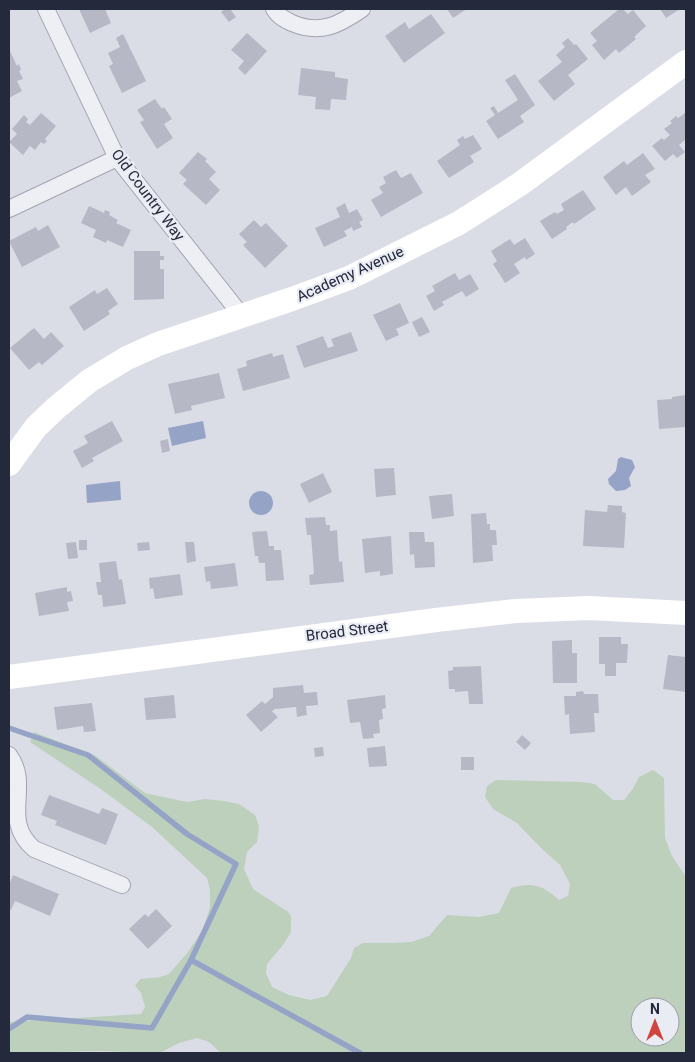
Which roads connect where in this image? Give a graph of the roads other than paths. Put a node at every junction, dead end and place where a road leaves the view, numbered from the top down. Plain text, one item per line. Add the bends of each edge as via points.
1 (46, 9) edge
2 (274, 9) edge
3 (362, 9) edge
4 (686, 62) edge
5 (117, 158) junction
6 (9, 209) edge
7 (242, 316) junction
8 (9, 464) edge
9 (686, 613) edge
10 (9, 677) edge
11 (9, 755) edge
12 (122, 884) dead end

1 - 5 street, Old Country Way
2 - 3 street via 279,17 306,29 327,28
4 - 7 street, Academy Avenue via 520,184 459,223 349,278
5 - 6 street
5 - 7 street, Old Country Way
7 - 8 street, Academy Avenue via 158,344 89,381 36,427
9 - 10 street, Broad Street via 589,608 516,611
11 - 12 street via 16,770 12,811 17,834 34,849

